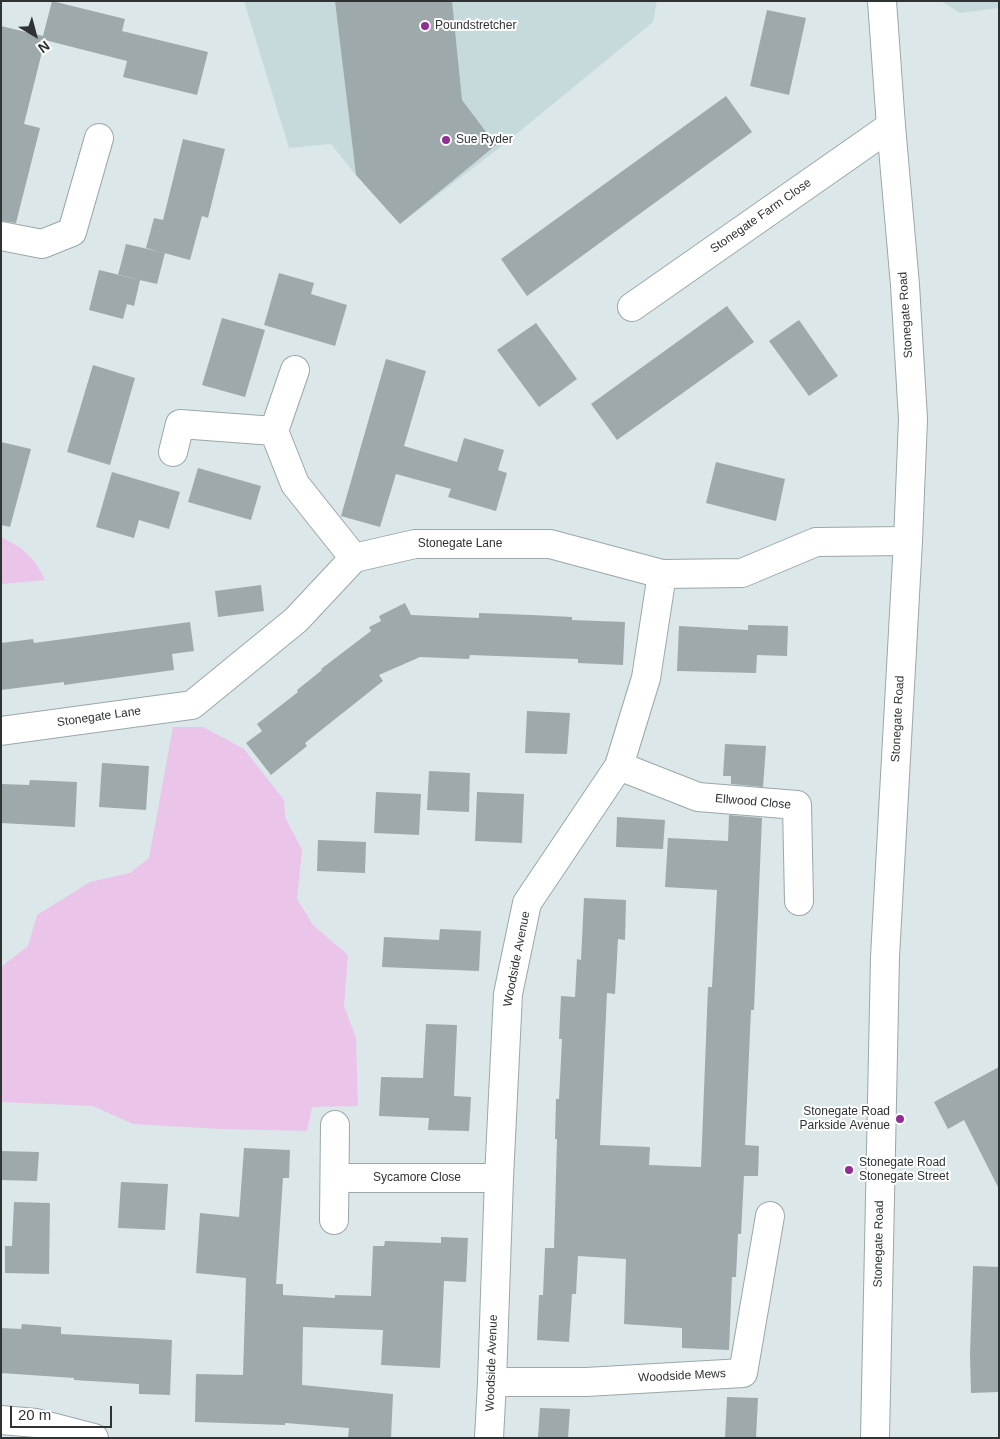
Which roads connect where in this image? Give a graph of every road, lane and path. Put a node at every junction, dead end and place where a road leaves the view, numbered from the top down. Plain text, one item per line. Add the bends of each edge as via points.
1 (882, 1) edge
2 (891, 126) junction
3 (99, 138) dead end
4 (1, 236) edge
5 (632, 307) dead end
6 (295, 370) dead end
7 (274, 431) junction
8 (174, 452) dead end
9 (908, 541) junction
10 (354, 558) junction
11 (662, 574) junction
12 (1, 731) edge
13 (619, 766) junction
14 (799, 901) dead end
15 (335, 1125) dead end
16 (335, 1178) junction
17 (499, 1178) junction
18 (770, 1216) dead end
19 (334, 1220) dead end
20 (492, 1382) junction
21 (1, 1420) edge
22 (94, 1438) edge
23 (489, 1438) edge
24 (875, 1438) edge

1 - 2 street, Stonegate Road
2 - 5 street, Stonegate Farm Close
2 - 9 street, Stonegate Road via 913,419
3 - 4 street via 72,232 42,244
6 - 7 street
7 - 8 street via 180,424
7 - 10 street via 296,484
9 - 11 street, Stonegate Lane via 816,542 742,573
9 - 24 street, Stonegate Road via 885,957
10 - 11 street, Stonegate Lane via 415,544 550,544
10 - 12 street, Stonegate Lane via 296,620 192,705
11 - 13 street, Woodside Avenue via 646,678
13 - 14 street, Ellwood Close via 698,797 797,805
13 - 17 street, Woodside Avenue via 527,903 508,994
15 - 16 street
16 - 17 street, Sycamore Close
16 - 19 street
17 - 20 street, Woodside Avenue
18 - 20 street, Woodside Mews via 743,1373 586,1382
20 - 23 street, Woodside Avenue
21 - 22 street via 36,1423

